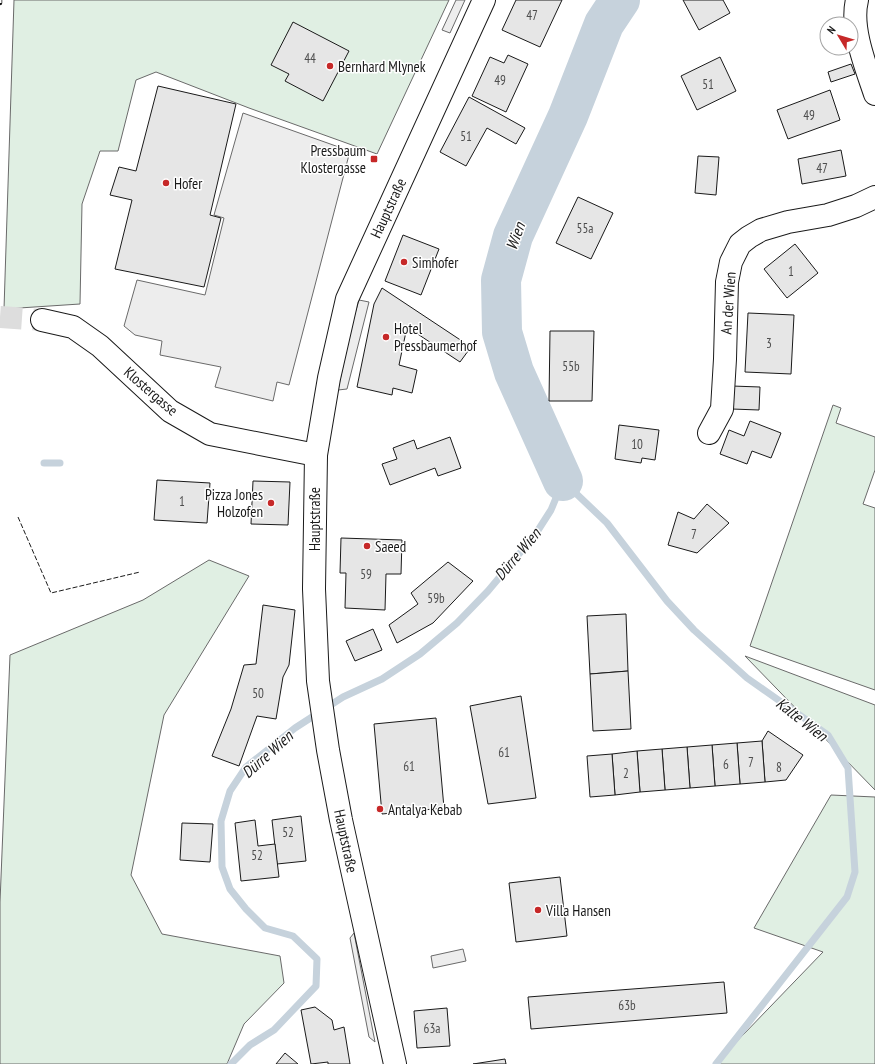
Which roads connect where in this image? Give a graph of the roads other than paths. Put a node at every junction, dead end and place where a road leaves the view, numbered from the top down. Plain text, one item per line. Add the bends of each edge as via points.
1 (484, 0) edge
2 (857, 0) edge
3 (875, 94) edge
4 (875, 197) edge
5 (42, 320) tunnel mouth
6 (709, 433) dead end
7 (316, 455) junction
8 (395, 1064) edge

1 - 7 main road, Hauptstraße via 346,299
2 - 3 main road via 855,6 858,39
4 - 6 main road, An der Wien via 828,215 761,230 740,244 731,262 727,282 722,409
5 - 7 main road, Klostergasse via 73,327 90,338 170,411 210,434
7 - 8 main road, Hauptstraße via 314,589 318,681 341,820

